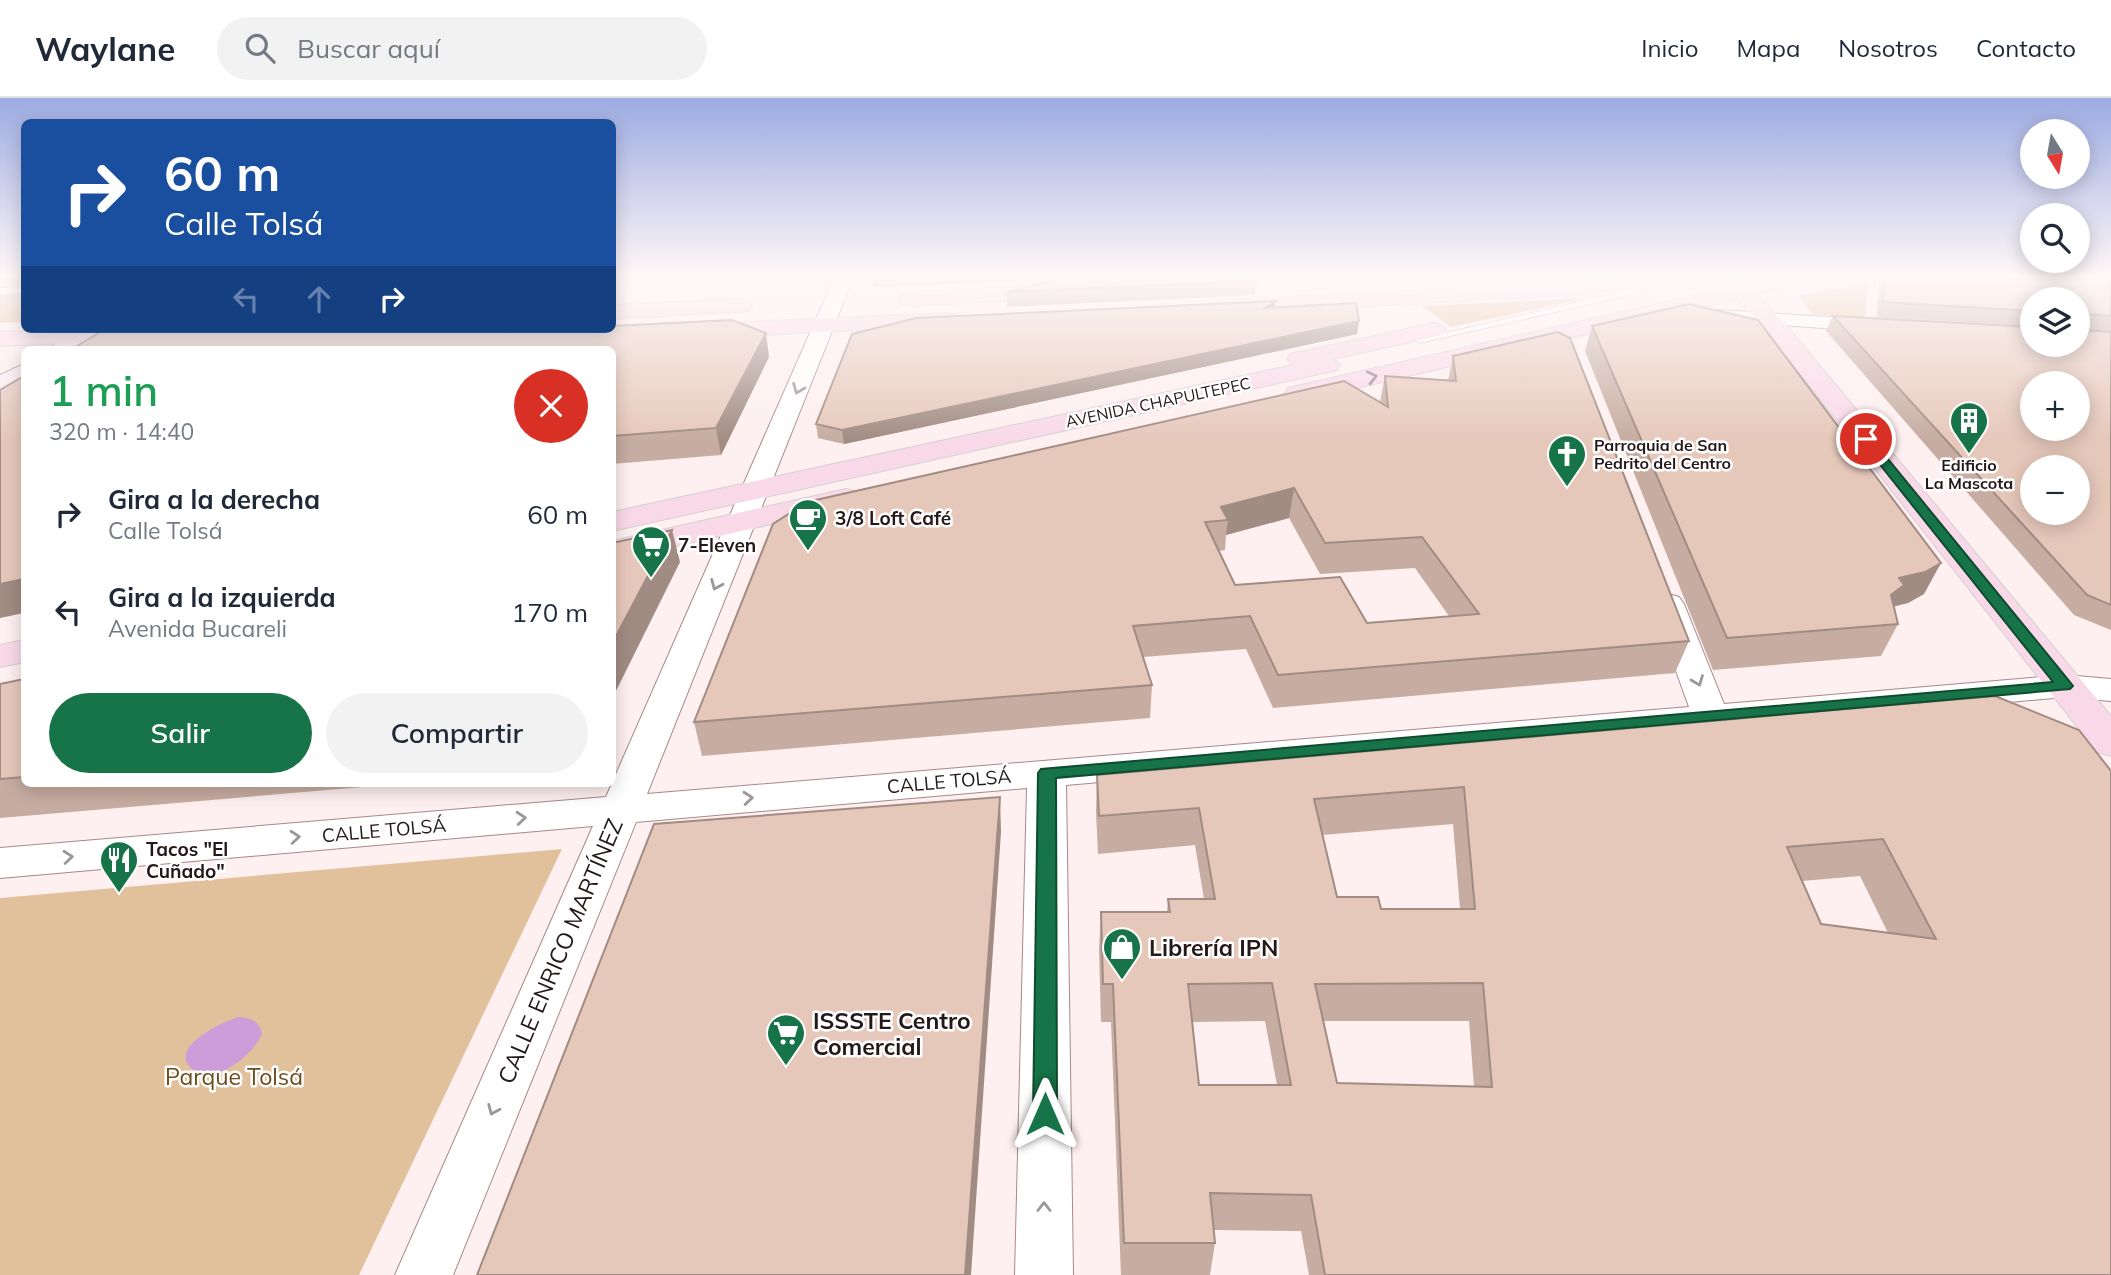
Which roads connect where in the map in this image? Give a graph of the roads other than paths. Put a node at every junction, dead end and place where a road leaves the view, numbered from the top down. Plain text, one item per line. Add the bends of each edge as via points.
1 (706, 331) edge
2 (822, 331) edge
3 (1433, 331) edge
4 (1457, 331) edge
5 (1459, 331) edge
6 (1575, 331) edge
7 (1779, 331) edge
8 (680, 332) edge
9 (167, 333) edge
10 (103, 336) edge
11 (1434, 336) junction
12 (0, 339) edge
13 (1539, 339) junction
14 (74, 346) edge
15 (1575, 358) edge
16 (21, 362) edge
17 (0, 363) edge
18 (21, 374) edge
19 (0, 386) edge
20 (21, 391) edge
21 (0, 404) edge
22 (755, 492) junction
23 (616, 504) edge
24 (616, 513) edge
25 (616, 521) edge
26 (616, 549) edge
27 (1659, 579) edge
28 (21, 632) edge
29 (0, 636) edge
30 (21, 643) edge
31 (0, 647) edge
32 (21, 652) edge
33 (0, 656) edge
34 (2065, 686) junction
35 (21, 687) edge
36 (2111, 690) edge
37 (0, 691) edge
38 (1711, 716) junction
39 (2111, 743) edge
40 (1047, 773) junction
41 (620, 810) junction
42 (0, 863) edge
43 (424, 1275) edge
44 (1044, 1275) edge

1 - 8 main road
2 -> 22 street, CALLE ENRICO MARTÍNEZ
3 - 11 main road
4 - 11 lane
5 - 11 main road, AVENIDA CHAPULTEPEC
6 - 13 main road, AVENIDA CHAPULTEPEC
7 - 34 main road
9 - 10 main road
10 - 12 main road
10 - 14 main road
11 - 22 main road, AVENIDA CHAPULTEPEC
13 - 15 street
22 -> 13 main road, AVENIDA CHAPULTEPEC via 879,490
16 - 17 main road
18 - 19 main road
20 - 21 main road
22 - 23 main road, AVENIDA CHAPULTEPEC
22 - 24 lane
22 - 25 main road, AVENIDA CHAPULTEPEC
22 - 26 main road, AVENIDA CHAPULTEPEC
22 -> 41 street, CALLE ENRICO MARTÍNEZ
27 -> 38 street
28 - 29 main road
30 - 31 lane
32 - 33 main road
34 - 36 street, CALLE TOLSÁ
34 - 38 street, CALLE TOLSÁ
34 - 39 main road
35 - 37 main road
38 - 40 street, CALLE TOLSÁ
41 -> 40 street, CALLE TOLSÁ
44 -> 40 street
42 -> 41 street, CALLE TOLSÁ
41 -> 43 street, CALLE ENRICO MARTÍNEZ

